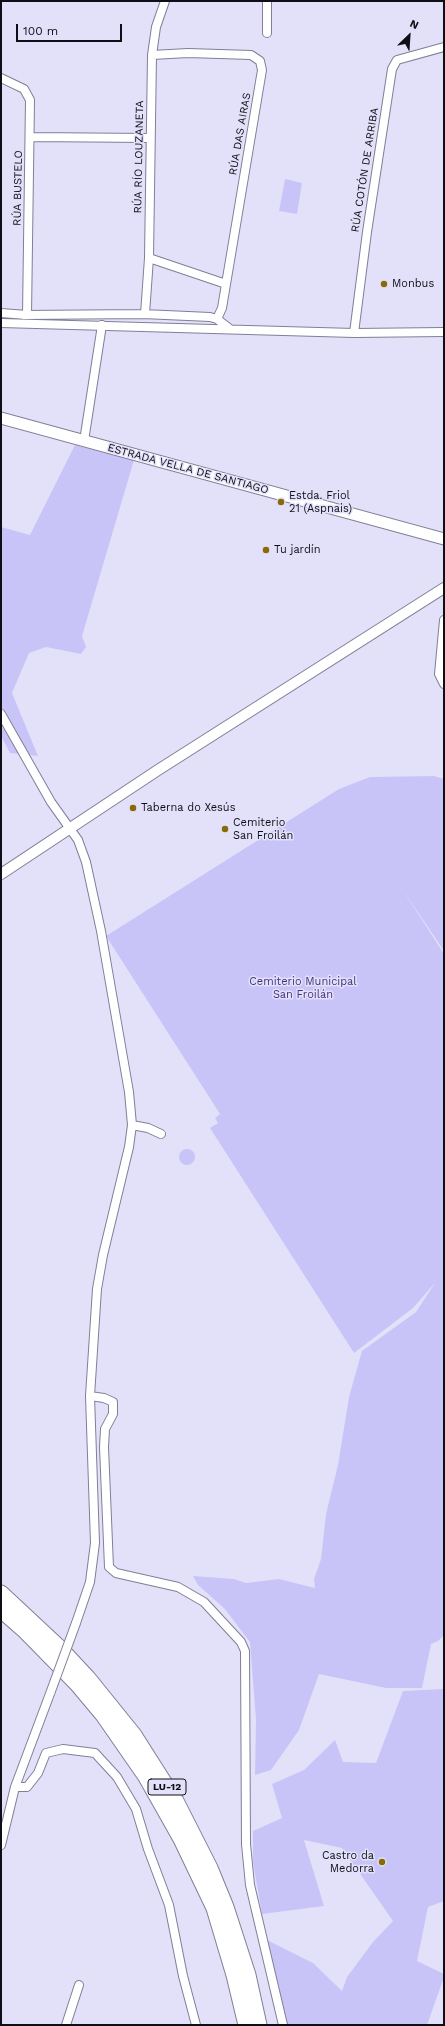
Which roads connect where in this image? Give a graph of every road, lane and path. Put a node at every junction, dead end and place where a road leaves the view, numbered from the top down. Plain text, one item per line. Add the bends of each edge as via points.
1 (165, 1) edge
2 (267, 1) edge
3 (267, 33) dead end
4 (444, 47) edge
5 (152, 55) junction
6 (1, 78) edge
7 (30, 137) junction
8 (149, 138) junction
9 (149, 258) junction
10 (226, 284) junction
11 (1, 313) edge
12 (27, 315) junction
13 (145, 315) junction
14 (216, 319) junction
15 (1, 320) edge
16 (1, 323) edge
17 (102, 325) junction
18 (143, 327) junction
19 (211, 329) junction
20 (230, 329) junction
21 (354, 332) junction
22 (444, 332) edge
23 (1, 418) edge
24 (84, 441) junction
25 (444, 539) edge
26 (444, 588) edge
27 (444, 620) edge
28 (444, 684) edge
29 (1, 714) edge
30 (70, 829) junction
31 (1, 874) edge
32 (132, 1125) junction
33 (161, 1134) dead end
34 (90, 1396) junction
35 (1, 1593) edge
36 (1, 1610) edge
37 (15, 1788) junction
38 (1, 1845) edge
39 (79, 1985) dead end
40 (66, 2025) edge
41 (196, 2025) edge
42 (246, 2025) edge
43 (259, 2025) edge
44 (283, 2025) edge

1 - 5 street, RÚA RÍO LOUZANETA via 156,27
2 - 3 street
4 - 21 street, RÚA COTÓN DE ARRIBA via 397,60 392,69
5 - 8 street, RÚA RÍO LOUZANETA
5 - 10 street, RÚA DAS AIRAS via 251,55 260,62 262,70
6 - 7 street, RÚA BUSTELO via 24,89 30,100
7 - 8 street
7 - 12 street, RÚA BUSTELO
8 - 9 street, RÚA RÍO LOUZANETA
9 - 10 street
9 - 13 street, RÚA RÍO LOUZANETA
10 - 14 street, RÚA DAS AIRAS via 222,308
11 - 12 street
12 - 13 street
12 - 15 street via 4,316
13 - 14 street
13 - 18 street, RÚA RÍO LOUZANETA via 138,318
14 - 19 street
14 - 20 street
16 - 17 street
17 - 18 street
17 - 24 street
18 - 19 street
19 - 20 street
20 - 21 street
21 - 22 street
23 - 24 main road, ESTRADA VELLA DE SANTIAGO
24 - 25 main road, ESTRADA VELLA DE SANTIAGO
26 - 30 street
27 - 28 street via 439,674
29 - 30 street via 51,802
30 - 31 street
30 - 32 street via 78,840 86,862 101,932 129,1092
32 - 33 street
32 - 34 street via 97,1289
34 - 37 street, bridge via 95,1543 90,1582
34 - 44 street via 113,1402 113,1414 105,1429 104,1447 109,1567 116,1573 178,1587 204,1602 241,1642 245,1651 246,1844 250,1885
35 - 43 highway, LU-12 via 88,1678 134,1735 176,1801 210,1868 228,1914 248,1975
36 - 42 highway, LU-12 via 77,1684 103,1715 146,1777 187,1851 214,1908
37 - 38 street
37 - 41 street via 27,1787 38,1773 46,1753 63,1749 94,1753 117,1777 136,1809 169,1905
39 - 40 street

